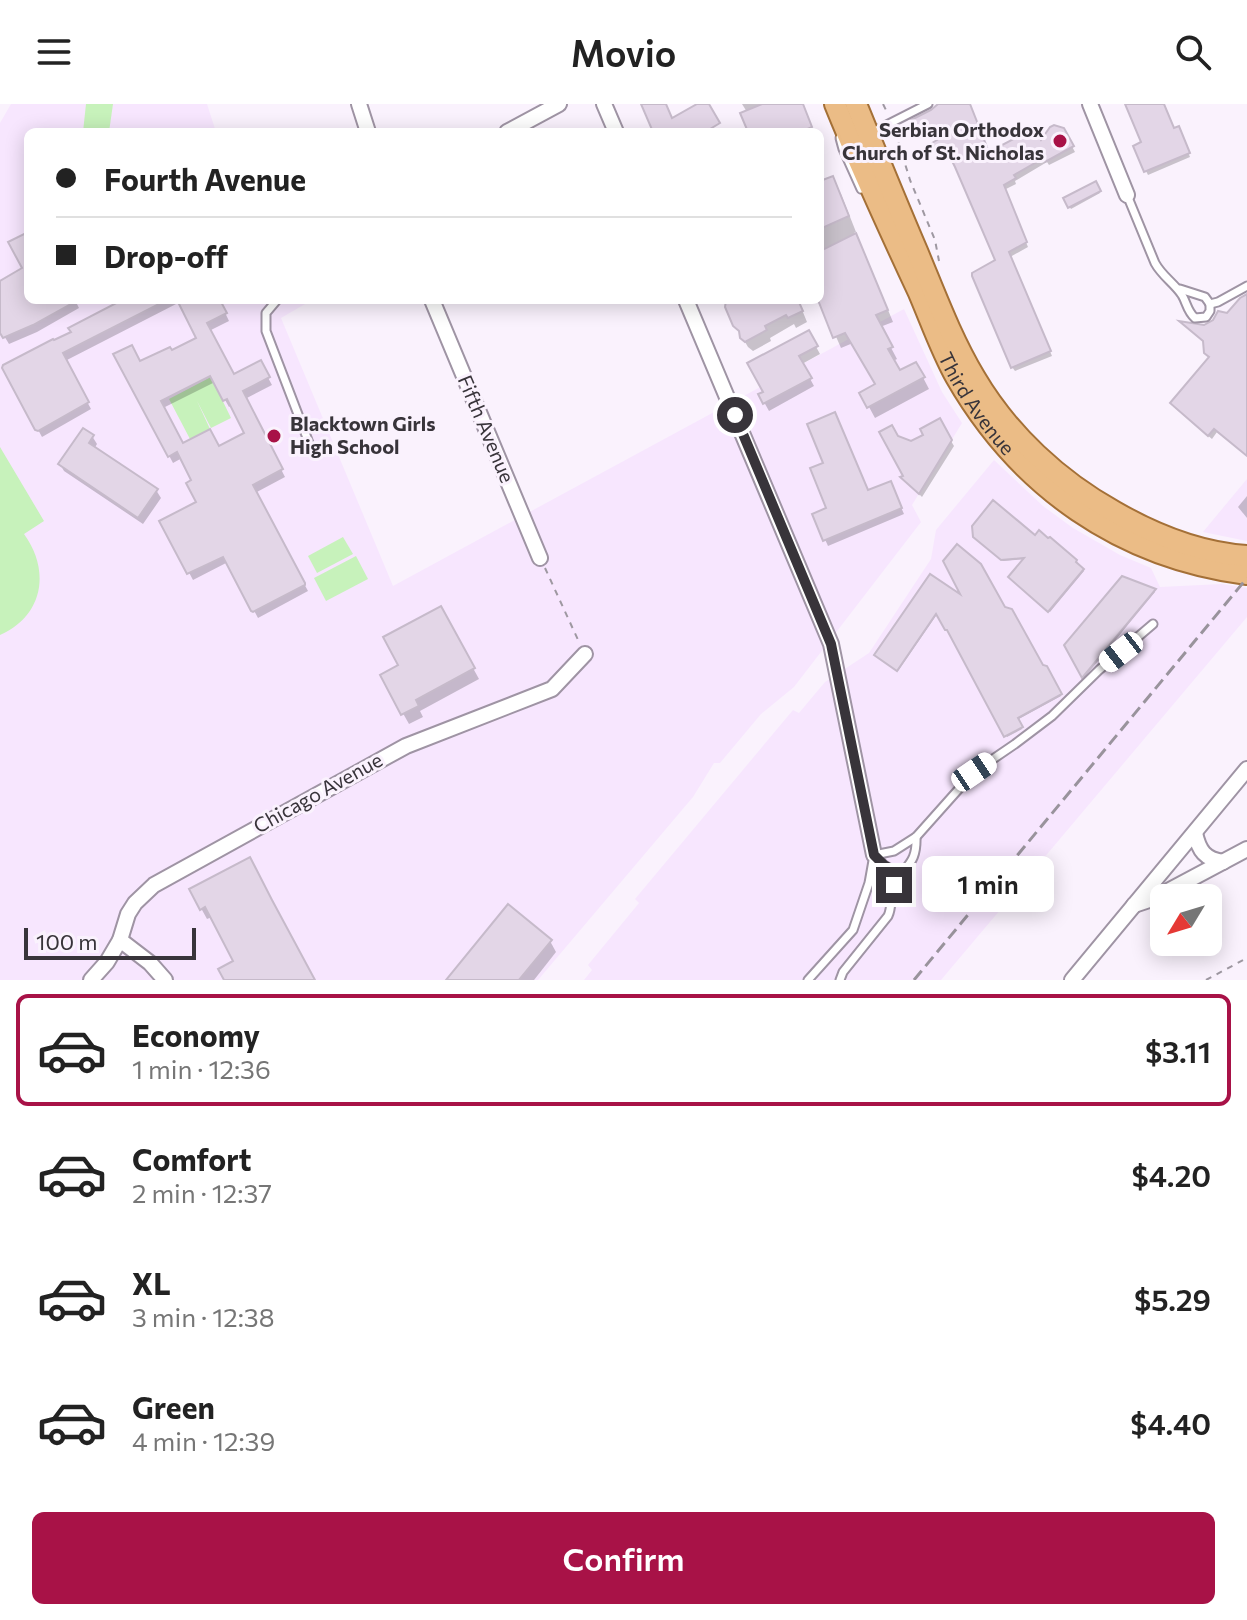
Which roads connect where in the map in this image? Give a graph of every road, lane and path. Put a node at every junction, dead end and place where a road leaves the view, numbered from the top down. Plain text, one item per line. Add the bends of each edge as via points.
1 (359, 104) edge
2 (559, 104) edge
3 (604, 104) edge
4 (835, 104) edge
5 (856, 104) edge
6 (883, 104) edge
7 (928, 104) edge
8 (1090, 104) edge
9 (892, 123) junction
10 (367, 128) edge
11 (514, 128) edge
12 (614, 128) edge
13 (845, 129) junction
14 (868, 134) junction
15 (1127, 195) joint
16 (867, 204) dead end
17 (880, 231) dead end
18 (940, 268) dead end
19 (1247, 286) edge
20 (1178, 288) junction
21 (920, 296) junction
22 (274, 304) edge
23 (434, 304) edge
24 (688, 304) edge
25 (1210, 304) junction
26 (309, 443) dead end
27 (1247, 556) edge
28 (540, 558) joint
29 (1247, 574) edge
30 (1153, 624) dead end
31 (585, 654) joint
32 (1247, 769) edge
33 (1195, 833) junction
34 (916, 837) junction
35 (1247, 849) edge
36 (874, 855) junction
37 (1223, 862) junction
38 (901, 875) junction
39 (1134, 905) junction
40 (120, 940) junction
41 (1247, 958) edge
42 (91, 980) edge
43 (165, 980) edge
44 (808, 980) edge
45 (840, 980) edge
46 (1072, 980) edge
47 (1206, 980) edge

1 - 10 street
2 - 11 street
3 - 12 street
4 - 13 main road, Third Avenue
5 - 14 main road, Third Avenue
6 - 9 path
7 - 9 lane
8 - 15 street
9 - 14 lane
9 - 18 path via 935,240
13 - 16 lane via 840,141
13 - 21 main road, Third Avenue
14 - 27 main road, Third Avenue via 956,342 983,390 1020,437 1064,479 1132,522 1202,548
15 - 20 lane via 1160,271
17 - 21 lane
19 - 25 lane
20 - 25 lane via 1205,297
20 - 25 lane via 1195,318 1206,317
21 - 29 main road, Third Avenue via 973,404 1043,484 1098,524 1157,553
22 - 26 lane via 266,313 266,331
23 - 28 street, Fifth Avenue
24 - 36 street via 831,644
28 - 31 path
30 - 34 lane via 1052,716 974,772
31 - 40 street, Chicago Avenue via 552,689 406,746 168,876 135,903
32 - 33 street
33 - 37 street via 1204,855
33 - 39 street
34 - 36 lane via 894,851
34 - 38 lane via 915,857
35 - 37 street
36 - 38 lane
36 - 44 lane via 853,930
37 - 39 street
38 - 45 lane via 888,916
39 - 46 street
40 - 42 street, Chicago Avenue
40 - 43 street
41 - 47 path

